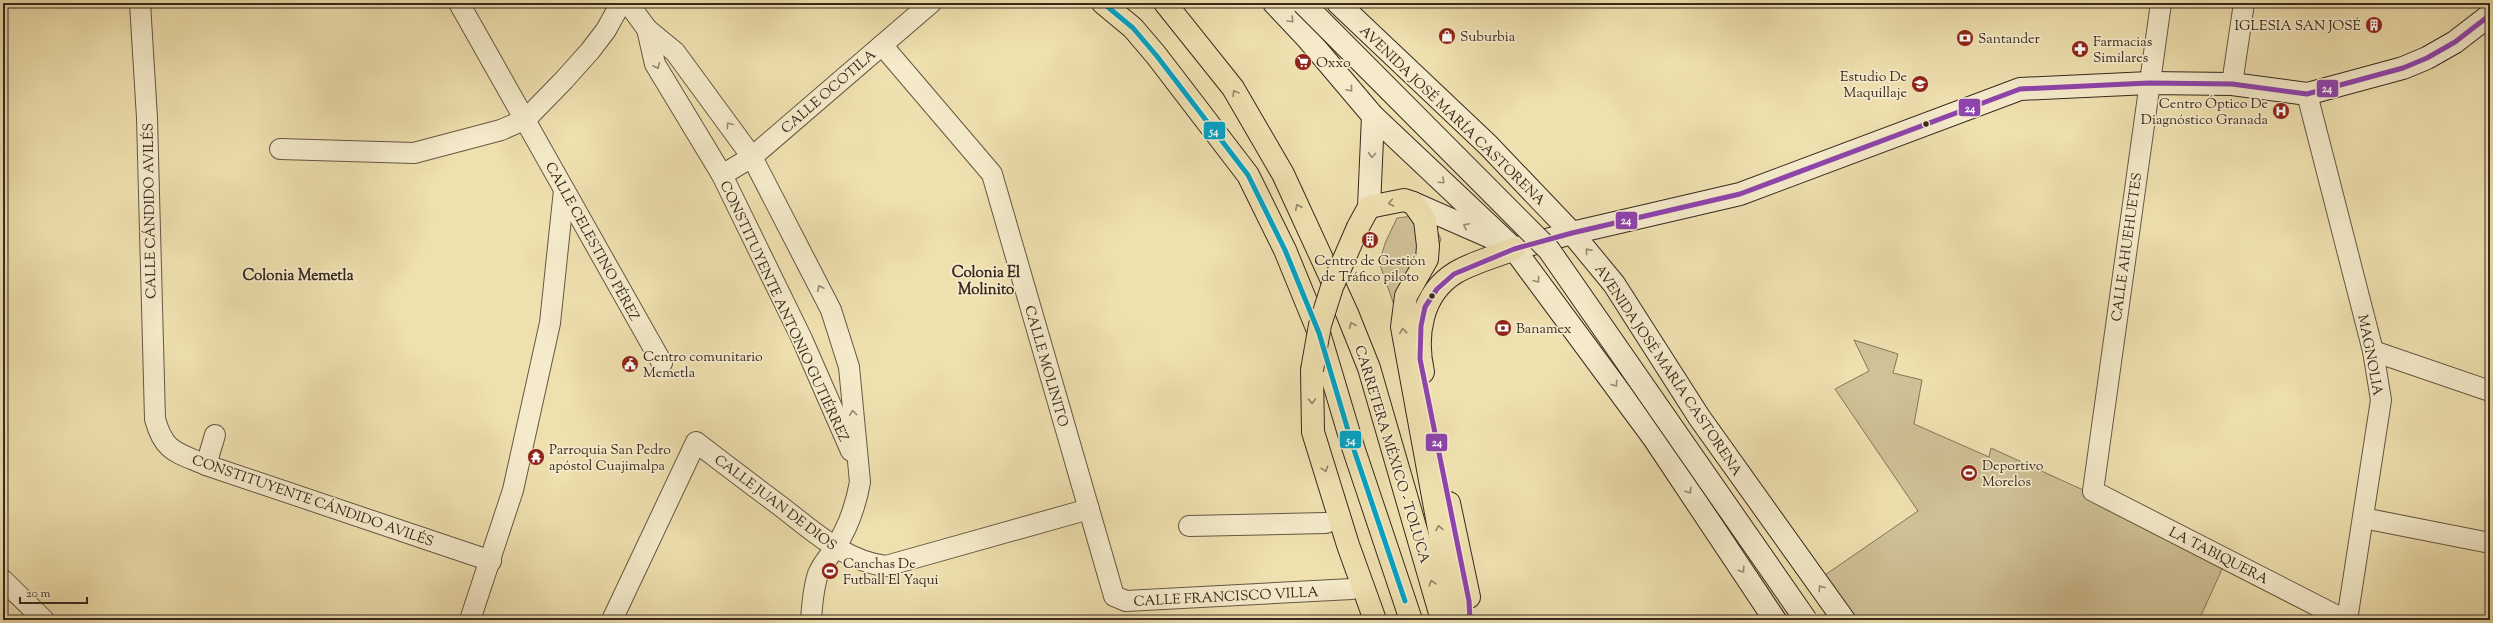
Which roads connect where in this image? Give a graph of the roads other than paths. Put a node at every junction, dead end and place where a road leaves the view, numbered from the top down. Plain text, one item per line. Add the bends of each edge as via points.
1 (140, 3) edge
2 (458, 3) edge
3 (620, 3) edge
4 (628, 3) edge
5 (932, 3) edge
6 (1103, 3) edge
7 (1165, 3) edge
8 (1274, 3) edge
9 (1302, 3) edge
10 (1338, 3) edge
11 (2161, 3) edge
12 (2244, 3) edge
13 (2490, 14) edge
14 (647, 29) junction
15 (882, 45) junction
16 (2149, 83) junction
17 (2232, 84) junction
18 (2307, 94) junction
19 (1373, 116) junction
20 (526, 119) junction
21 (280, 149) dead end
22 (752, 157) junction
23 (722, 175) junction
24 (564, 190) junction
25 (1413, 203) junction
26 (1369, 207) junction
27 (1572, 233) junction
28 (1514, 249) junction
29 (2373, 351) junction
30 (662, 363) dead end
31 (2490, 391) edge
32 (1695, 411) junction
33 (154, 418) joint
34 (215, 435) dead end
35 (1653, 436) junction
36 (206, 465) junction
37 (858, 465) junction
38 (2093, 491) joint
39 (1088, 509) junction
40 (2363, 518) junction
41 (1326, 523) dead end
42 (1189, 526) dead end
43 (2490, 543) edge
44 (836, 548) junction
45 (491, 561) junction
46 (3, 580) edge
47 (1109, 583) joint
48 (1352, 589) dead end
49 (44, 620) edge
50 (470, 620) edge
51 (612, 620) edge
52 (811, 620) edge
53 (1375, 620) edge
54 (1411, 620) edge
55 (1442, 620) edge
56 (1461, 620) edge
57 (1470, 620) edge
58 (1775, 620) edge
59 (1806, 620) edge
60 (1844, 620) edge
61 (2346, 620) edge

1 - 33 street, CALLE CÁNDIDO AVILÉS via 148,118
2 - 20 street, CALLE CELESTINO PÉREZ
3 - 20 street via 606,30 590,51
4 - 14 street, CONSTITUYENTE ANTONIO GUTIÉRREZ
5 - 15 street, CALLE OCOTILA
6 - 54 main road via 1133,28 1156,55 1248,175 1285,250 1319,333 1353,447
55 -> 7 main road, CARRETERA MÉXICO - TOLUCA via 1369,368 1347,313 1283,174 1237,95
8 -> 19 street
9 - 59 street, AVENIDA JOSÉ MARÍA CASTORENA, bridge via 1550,250
10 - 27 street, AVENIDA JOSÉ MARÍA CASTORENA via 1488,145
11 - 16 street, CALLE AHUEHUETES
12 - 17 street
13 - 18 street via 2455,42 2427,58 2403,68
22 -> 14 street, CONSTITUYENTE ANTONIO GUTIÉRREZ via 675,52
14 -> 23 street, CONSTITUYENTE ANTONIO GUTIÉRREZ via 655,64
15 - 22 street, CALLE OCOTILA
15 - 39 street, CALLE MOLINITO via 992,174
16 - 17 street
16 - 27 street via 2020,89 1740,194
16 - 38 street, CALLE AHUEHUETES
17 - 18 street
18 - 29 street, MAGNOLIA
19 -> 26 street
19 -> 28 street
20 - 21 street via 501,130 414,153
20 - 24 street, CALLE CELESTINO PÉREZ
22 - 23 street, CALLE OCOTILA
37 -> 22 street, CONSTITUYENTE ANTONIO GUTIÉRREZ via 848,367 831,310
23 - 37 street, CONSTITUYENTE ANTONIO GUTIÉRREZ via 802,339
24 - 30 street, CALLE CELESTINO PÉREZ
24 - 45 street via 550,323 513,490
25 -> 26 main road via 1404,200
28 -> 25 street
56 -> 25 main road via 1445,562 1402,327 1406,296 1426,259 1428,246 1425,220
26 -> 53 main road, bridge via 1332,287 1320,325 1312,370 1313,432 1348,545
27 - 28 street
32 -> 27 street, AVENIDA JOSÉ MARÍA CASTORENA via 1614,284
28 -> 35 street
28 - 57 main road via 1454,274 1437,289 1425,307 1421,326 1420,360 1469,601
29 - 31 street
29 - 40 street, MAGNOLIA via 2381,400
32 - 35 street
60 -> 32 street, AVENIDA JOSÉ MARÍA CASTORENA
33 - 36 street, CONSTITUYENTE CÁNDIDO AVILÉS via 160,437 173,451
34 - 36 street
35 -> 58 street
36 - 45 street, CONSTITUYENTE CÁNDIDO AVILÉS
37 - 44 street, CONSTITUYENTE ANTONIO GUTIÉRREZ via 860,482 857,499
38 - 61 street, LA TABIQUERA
39 - 44 street, CALLE JUAN DE DIOS via 886,566 862,561
39 - 47 street, CALLE MOLINITO
40 - 43 street
40 - 61 street, MAGNOLIA
41 - 42 street
44 - 51 street, CALLE JUAN DE DIOS via 696,442
44 - 52 street, CONSTITUYENTE ANTONIO GUTIÉRREZ via 818,575
45 - 50 street
46 - 49 street
47 - 48 street, CALLE FRANCISCO VILLA via 1114,596 1126,601

